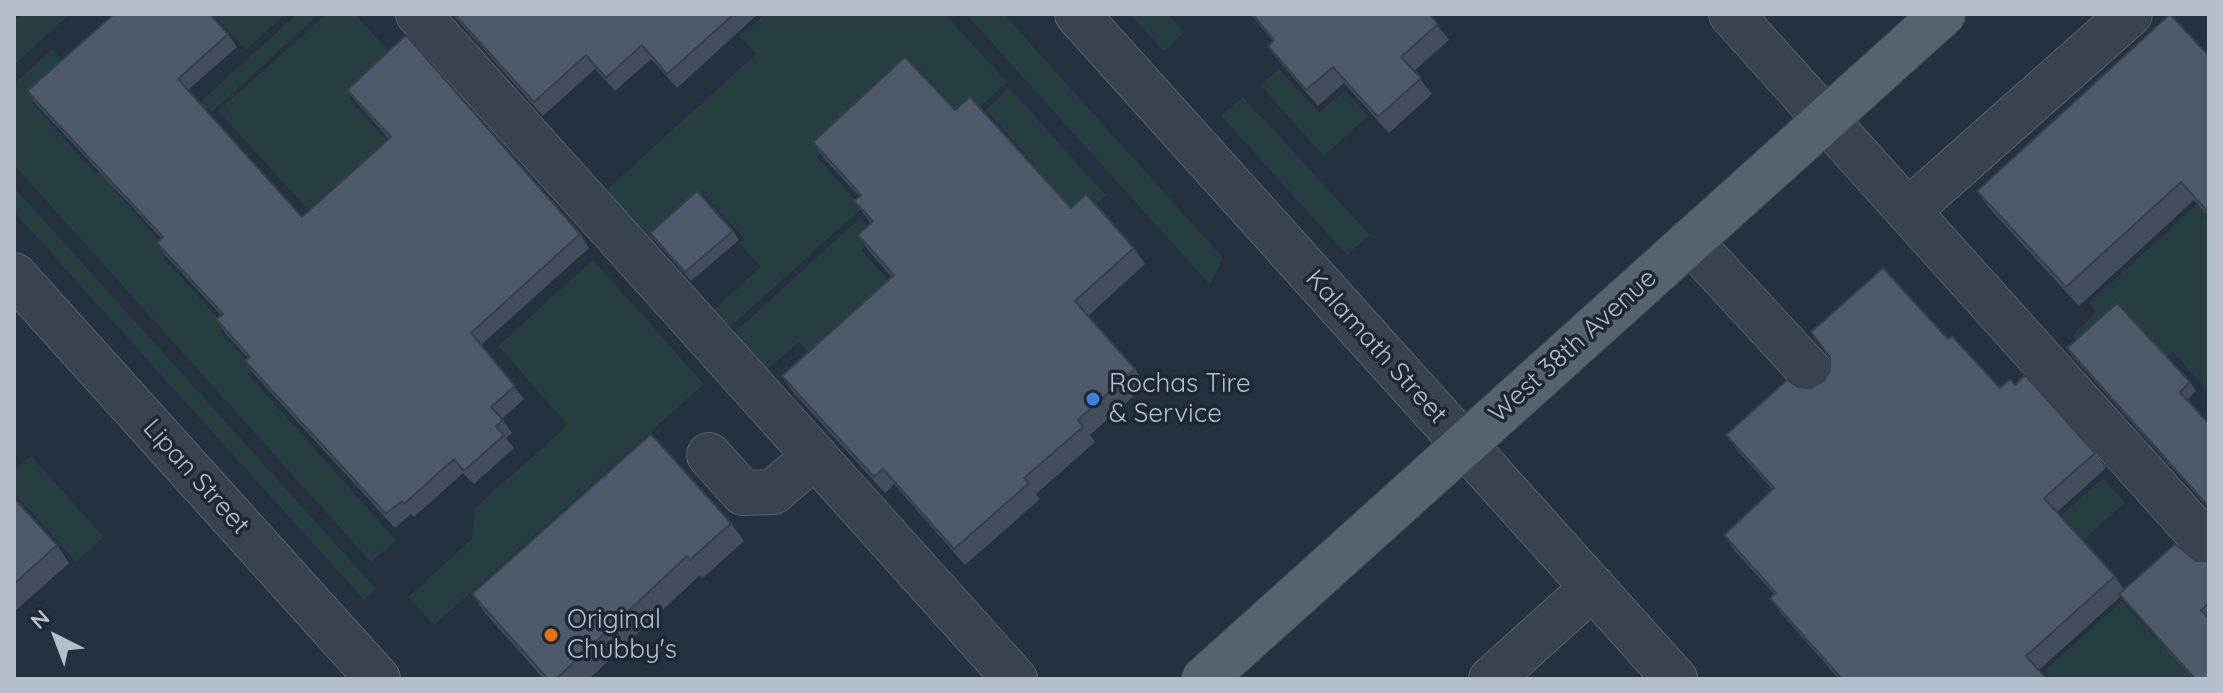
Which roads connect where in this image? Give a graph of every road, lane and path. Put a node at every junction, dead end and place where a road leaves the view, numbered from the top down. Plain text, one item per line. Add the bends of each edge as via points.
1 (418, 14) edge
2 (1077, 14) edge
3 (1731, 14) edge
4 (1943, 14) edge
5 (2130, 14) edge
6 (1826, 119) junction
7 (1908, 211) junction
8 (1690, 241) junction
9 (14, 275) edge
10 (1817, 379) dead end
11 (1464, 445) junction
12 (709, 455) dead end
13 (815, 456) junction
14 (2209, 546) edge
15 (1593, 587) junction
16 (378, 679) edge
17 (1015, 679) edge
18 (1204, 679) edge
19 (1491, 679) edge
20 (1675, 679) edge

1 - 13 street
2 - 11 street, Kalamath Street
3 - 6 street
4 - 6 main road, West 38th Avenue
5 - 7 street
6 - 7 street
6 - 8 main road, West 38th Avenue
7 - 14 street
8 - 10 street
8 - 11 main road, West 38th Avenue
9 - 16 street, Lipan Street
11 - 15 street, Kalamath Street
11 - 18 main road, West 38th Avenue
12 - 13 street via 743,493 773,492
13 - 17 street
15 - 19 street
15 - 20 street, Kalamath Street

